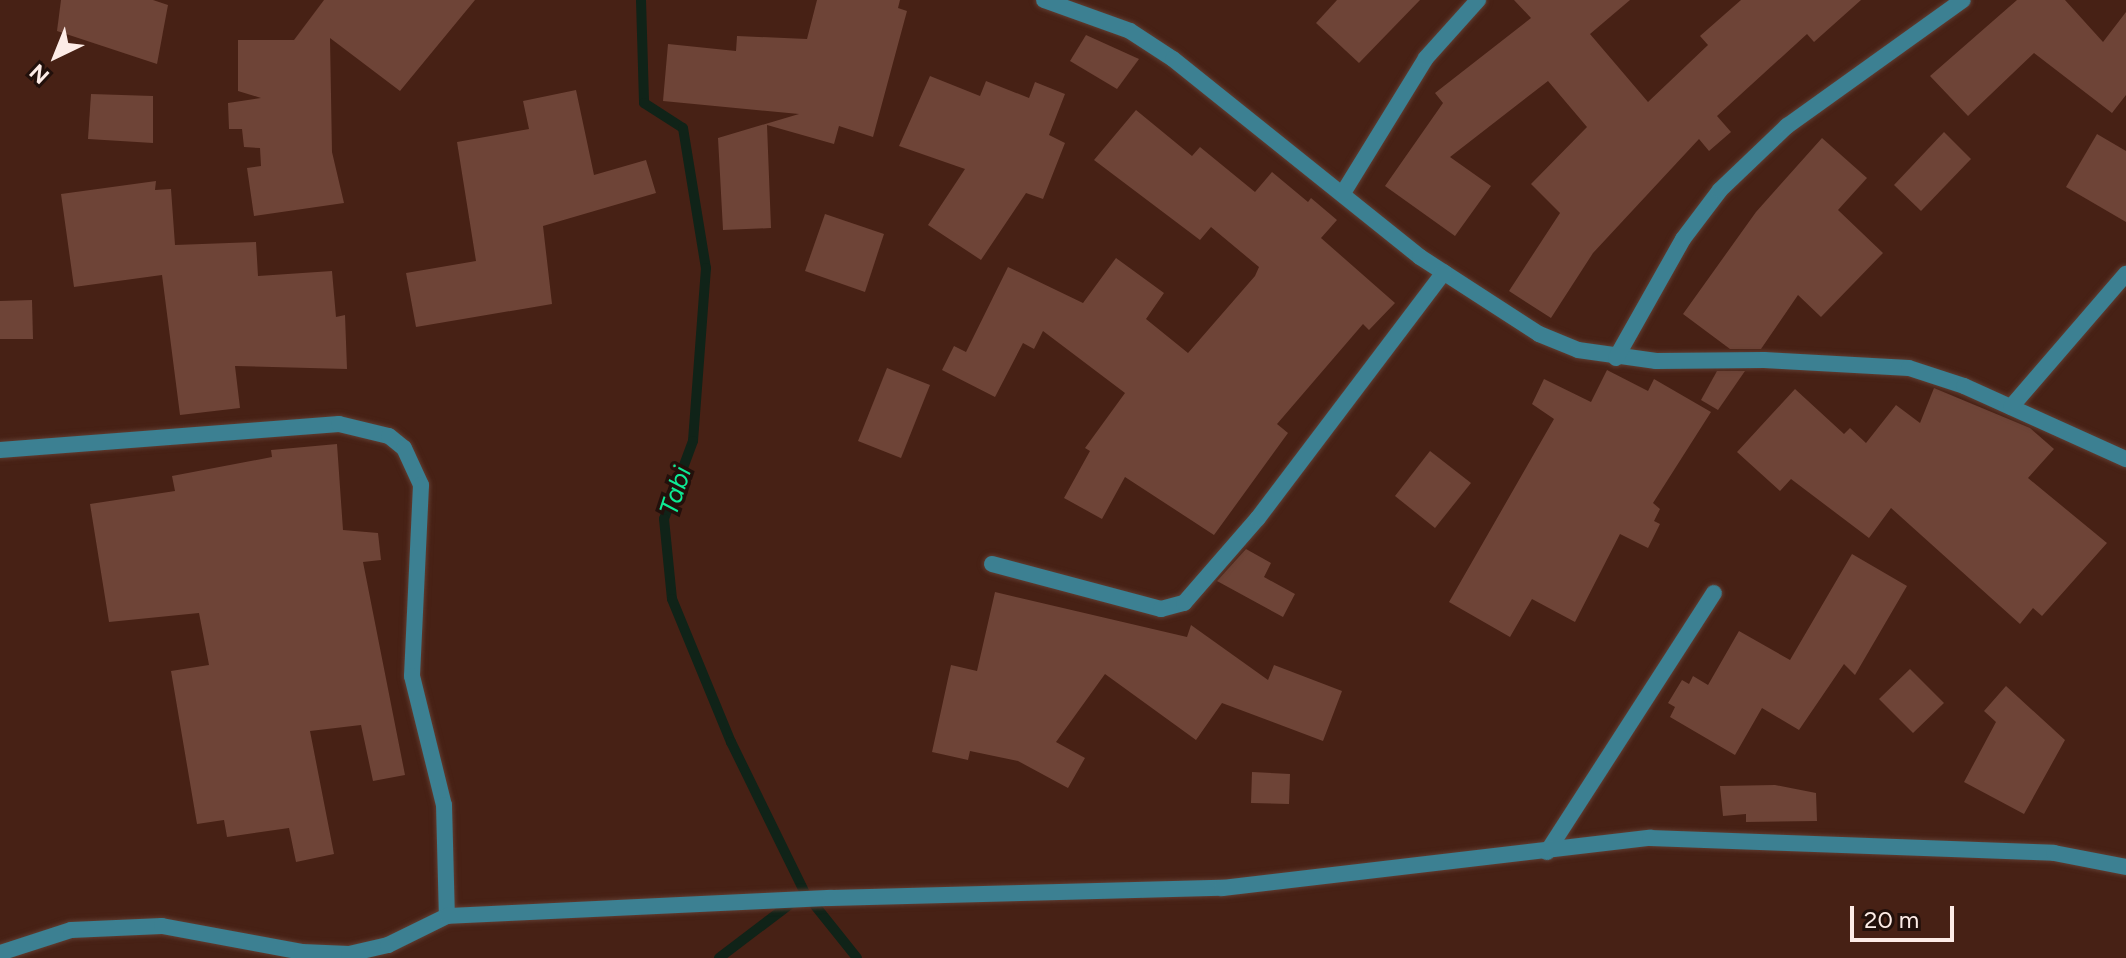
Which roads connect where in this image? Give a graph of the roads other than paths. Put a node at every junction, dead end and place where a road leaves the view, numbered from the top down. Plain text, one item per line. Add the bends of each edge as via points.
1 (1044, 0) edge
2 (1478, 0) edge
3 (1963, 0) edge
4 (1343, 193) junction
5 (1444, 272) junction
6 (2126, 274) edge
7 (1616, 358) junction
8 (2011, 407) junction
9 (0, 450) edge
10 (2126, 459) edge
11 (992, 564) dead end
12 (1714, 593) dead end
13 (1547, 852) junction
14 (2126, 867) edge
15 (447, 916) junction
16 (0, 953) edge

1 - 4 street via 1130,31
2 - 4 street via 1426,58
3 - 7 street via 1787,126 1720,190 1683,239
4 - 5 street
5 - 7 street via 1539,334
5 - 11 street via 1258,518 1184,603 1161,609
6 - 8 street
7 - 8 street via 1866,362 1909,368
8 - 10 street
9 - 15 street via 339,424 389,436 404,448 421,485 412,676 444,805
12 - 13 street
13 - 14 street via 1650,838 2039,852
13 - 15 street via 1222,888 830,898
15 - 16 street via 388,945 349,954 302,952 162,926 71,930

